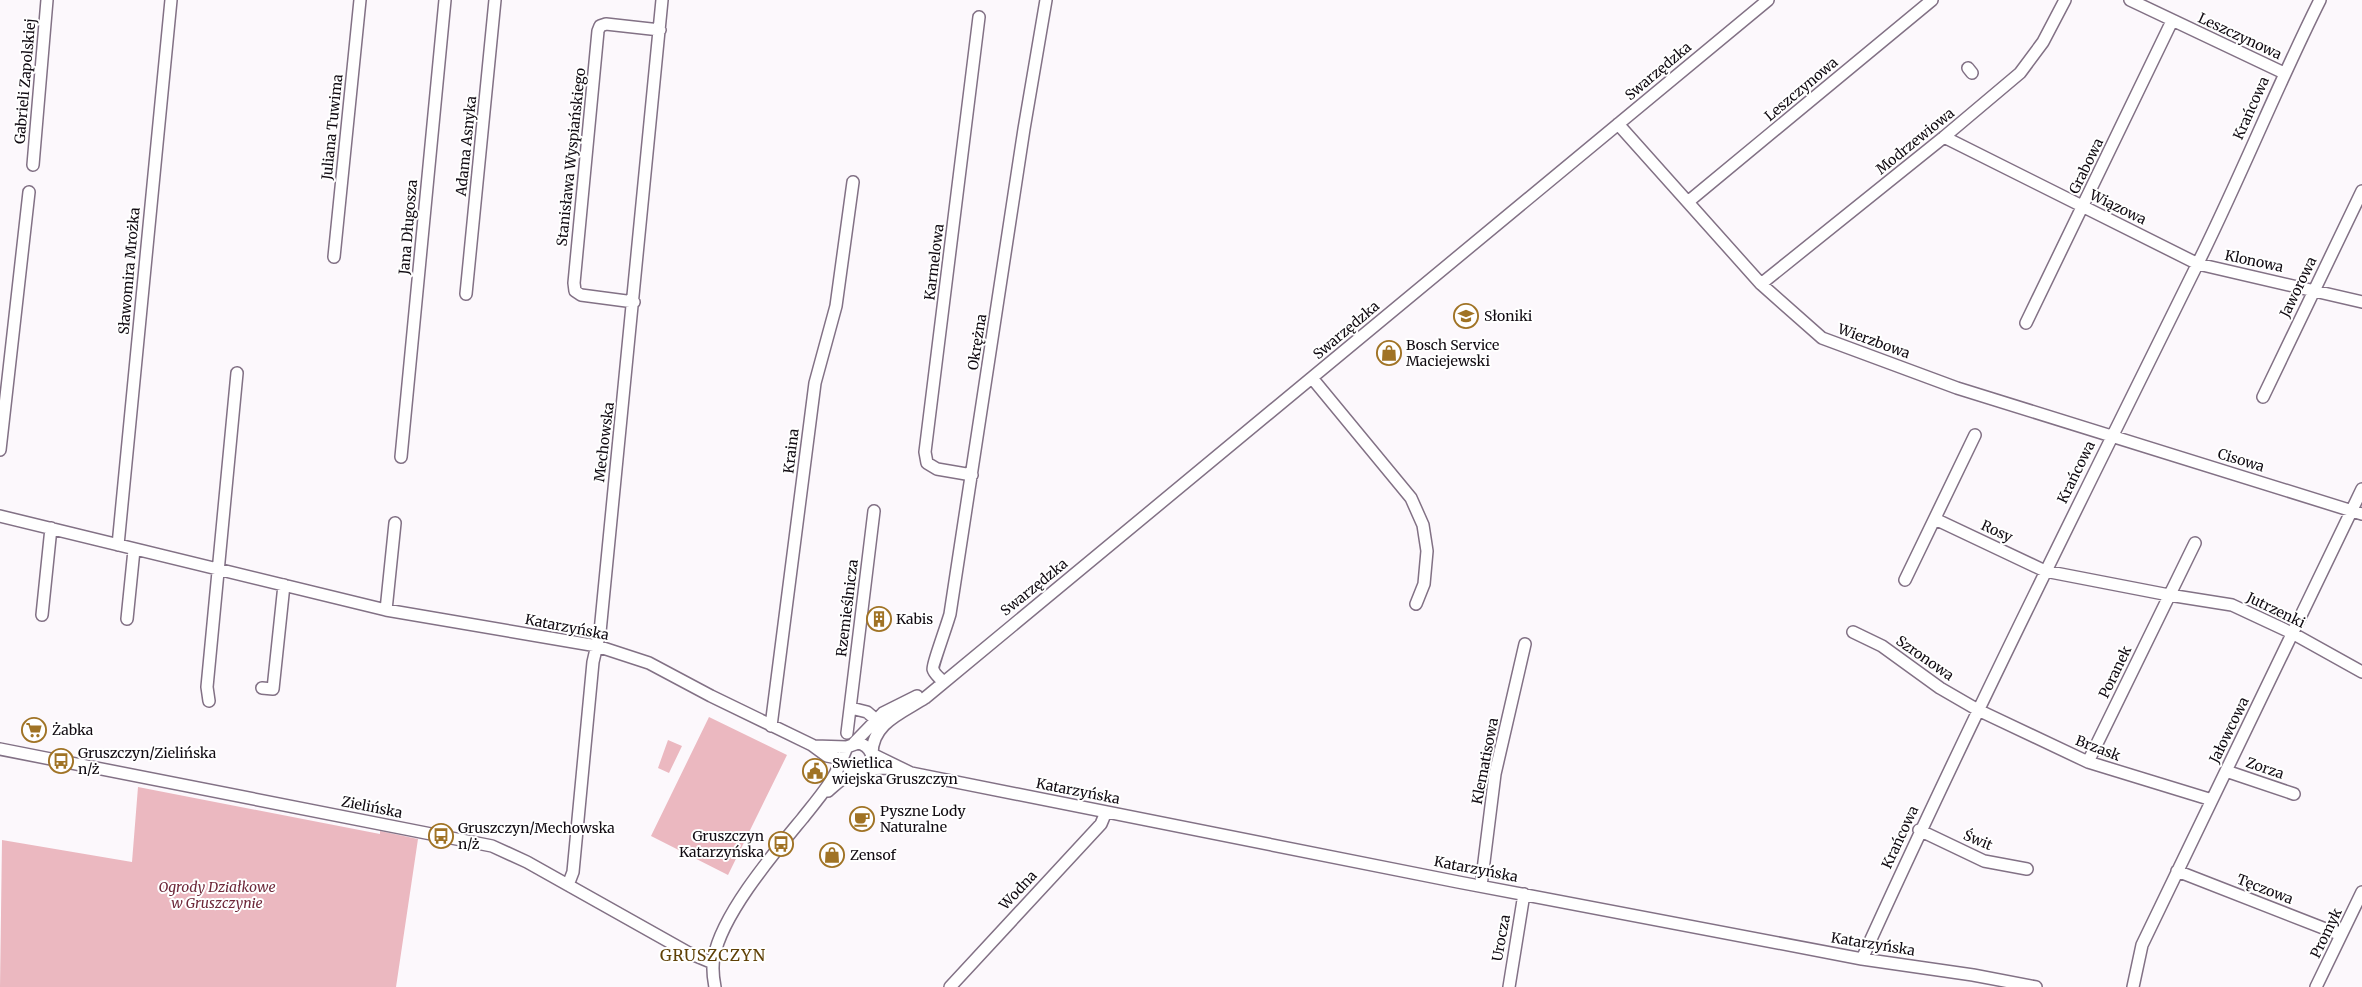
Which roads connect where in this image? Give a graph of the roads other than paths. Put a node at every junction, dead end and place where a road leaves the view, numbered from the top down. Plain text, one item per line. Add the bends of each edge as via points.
1 (47, 0) edge
2 (171, 0) edge
3 (360, 0) edge
4 (445, 0) edge
5 (495, 0) edge
6 (662, 0) edge
7 (1046, 0) edge
8 (1932, 0) edge
9 (2065, 0) edge
10 (2130, 0) edge
11 (2320, 0) edge
12 (1766, 1) edge
13 (979, 17) dead end
14 (2172, 21) junction
15 (660, 30) junction
16 (2284, 73) junction
17 (1618, 124) junction
18 (1944, 137) junction
19 (33, 165) dead end
20 (853, 182) dead end
21 (2362, 191) edge
22 (29, 192) dead end
23 (1689, 201) junction
24 (2083, 206) junction
25 (334, 257) dead end
26 (2198, 264) junction
27 (1761, 284) junction
28 (2314, 289) junction
29 (466, 294) dead end
30 (634, 302) junction
31 (2362, 302) edge
32 (2026, 323) dead end
33 (236, 373) dead end
34 (1312, 378) junction
35 (2263, 397) dead end
36 (1975, 435) dead end
37 (2111, 435) junction
38 (0, 450) edge
39 (401, 457) dead end
40 (972, 475) junction
41 (2362, 489) edge
42 (874, 511) dead end
43 (2357, 512) edge
44 (0, 516) edge
45 (1936, 519) junction
46 (395, 523) dead end
47 (50, 528) junction
48 (2195, 543) dead end
49 (118, 546) junction
50 (134, 550) junction
51 (219, 570) junction
52 (2045, 571) junction
53 (1905, 580) dead end
54 (284, 585) junction
55 (2169, 595) junction
56 (1416, 604) dead end
57 (386, 610) junction
58 (42, 615) dead end
59 (127, 619) dead end
60 (1853, 632) dead end
61 (2292, 633) junction
62 (1525, 644) dead end
63 (597, 646) junction
64 (2362, 672) edge
65 (943, 682) junction
66 (262, 688) dead end
67 (209, 701) dead end
68 (850, 708) junction
69 (1978, 710) junction
70 (879, 723) junction
71 (771, 726) junction
72 (847, 733) dead end
73 (812, 745) junction
74 (850, 745) junction
75 (0, 749) edge
76 (872, 754) junction
77 (842, 759) junction
78 (2088, 762) junction
79 (862, 770) junction
80 (2226, 770) junction
81 (911, 773) junction
82 (2294, 794) dead end
83 (818, 800) junction
84 (2212, 800) junction
85 (1106, 812) junction
86 (1919, 830) junction
87 (2027, 869) dead end
88 (2177, 871) junction
89 (568, 885) junction
90 (1481, 886) junction
91 (2362, 892) edge
92 (1524, 894) junction
93 (2341, 935) junction
94 (1862, 959) junction
95 (713, 963) junction
96 (1973, 975) junction
97 (715, 987) edge
98 (950, 987) edge
99 (1509, 987) edge
100 (1975, 987) edge
101 (2036, 987) edge
102 (2133, 987) edge
103 (2316, 987) edge

1 - 19 street, Gabrieli Zapolskiej
2 - 49 street, Sławomira Mrożka
3 - 25 street, Juliana Tuwima
4 - 39 street, Jana Długosza
5 - 29 street, Adama Asnyka
6 - 15 street, Mechowska
7 - 40 street, Okrężna
8 - 23 street, Leszczynowa
9 - 18 street, Modrzewiowa via 2029,63 1995,96
10 - 14 street, Leszczynowa
11 - 16 street, Krańcowa
12 - 17 street, Swarzędzka
13 - 40 street, Karmelowa via 925,452 927,463 937,469
14 - 16 street, Leszczynowa
14 - 24 street, Grabowa
15 - 30 street, Mechowska
15 - 30 street, Stanisława Wyspiańskiego via 606,24 598,31 575,291
16 - 26 street, Krańcowa
17 - 23 street, Wierzbowa
17 - 34 street, Swarzędzka
18 - 24 street, Wiązowa
18 - 27 street, Modrzewiowa
20 - 71 street, Kraina via 839,294 815,383
21 - 28 street, Jaworowa
22 - 38 street
23 - 27 street, Wierzbowa
24 - 26 street, Wiązowa
24 - 32 street, Grabowa
26 - 28 street, Klonowa
26 - 37 street, Krańcowa
27 - 37 street, Wierzbowa via 1822,338 1957,388
28 - 31 street, Klonowa
28 - 35 street, Jaworowa
30 - 63 street, Mechowska
33 - 51 street
34 - 56 street via 1411,498 1423,526 1427,551 1424,584
34 - 65 street, Swarzędzka
36 - 45 street
37 - 43 street, Cisowa
37 - 52 street, Krańcowa
40 - 65 street, Okrężna via 950,614 940,649 932,663 933,670
41 - 43 street, Jałowcowa
42 - 68 street, Rzemieślnicza
43 - 61 street, Jałowcowa
44 - 47 street, Katarzyńska
45 - 52 street, Rosy
45 - 53 street
46 - 57 street
47 - 49 street, Katarzyńska
47 - 58 street
48 - 55 street
49 - 50 street, Katarzyńska
50 - 51 street, Katarzyńska
50 - 59 street
51 - 54 street, Katarzyńska
51 - 67 street via 207,686
52 - 55 street, Jutrzenki
52 - 69 street, Krańcowa
54 - 57 street, Katarzyńska
54 - 66 street via 273,689
55 - 61 street, Jutrzenki via 2232,605
55 - 78 street, Poranek
57 - 63 street, Katarzyńska
60 - 69 street, Szronowa via 1882,646 1940,688
61 - 64 street, Jutrzenki
61 - 80 street, Jałowcowa
62 - 90 street, Klematisowa via 1495,774
63 - 71 street, Katarzyńska via 649,663
63 - 89 street, Mechowska via 573,872
65 - 70 street, Swarzędzka via 925,698
68 - 70 street via 867,712
68 - 72 street, Rzemieślnicza
69 - 78 street, Brzask
69 - 86 street, Krańcowa
70 - 74 street, Swarzędzka
70 - 76 street
71 - 73 street, Katarzyńska
73 - 74 street, Katarzyńska
73 - 77 street, Katarzyńska via 827,756
74 - 76 street via 865,745
74 - 77 street
75 - 89 street, Zielińska via 492,846
76 - 79 street via 871,763
76 - 81 street, Katarzyńska
77 - 79 street via 850,770
77 - 83 street
78 - 84 street, Brzask
79 - 81 street, Katarzyńska via 886,768
79 - 83 street via 847,776
80 - 82 street, Zorza
80 - 84 street, Jałowcowa
81 - 85 street, Katarzyńska
83 - 95 street via 781,844 740,902 720,938
84 - 88 street, Jałowcowa
85 - 90 street, Katarzyńska
85 - 98 street, Wodna via 1101,824
86 - 87 street, Świt via 1984,861
86 - 94 street, Krańcowa
88 - 93 street, Tęczowa
88 - 102 street, Jałowcowa via 2142,946
89 - 95 street, Zielińska via 689,953
90 - 92 street, Katarzyńska
91 - 93 street, Promyk
92 - 94 street, Katarzyńska
92 - 99 street, Urocza
93 - 103 street, Promyk
94 - 96 street, Katarzyńska
95 - 97 street
96 - 100 street
96 - 101 street, Katarzyńska

